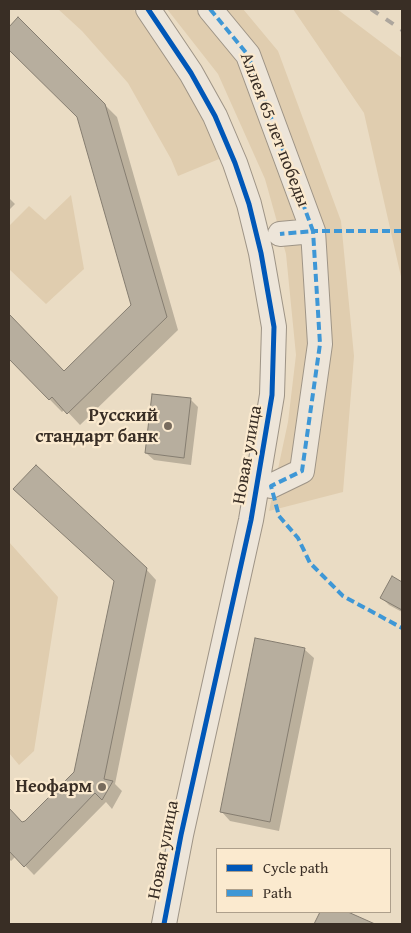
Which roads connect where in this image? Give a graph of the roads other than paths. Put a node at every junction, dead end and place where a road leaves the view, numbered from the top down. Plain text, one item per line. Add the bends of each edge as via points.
1 (148, 9) edge
2 (210, 9) edge
3 (313, 231) junction
4 (280, 234) dead end
5 (271, 486) dead end
6 (164, 924) edge

1 - 6 street, Новая улица via 192,73 235,163 261,253 274,327 272,394 256,491
2 - 3 street, Аллея 65 лет победы via 248,55
3 - 4 street, Аллея 65 лет победы
3 - 5 street, Аллея 65 лет победы via 320,344 302,472

